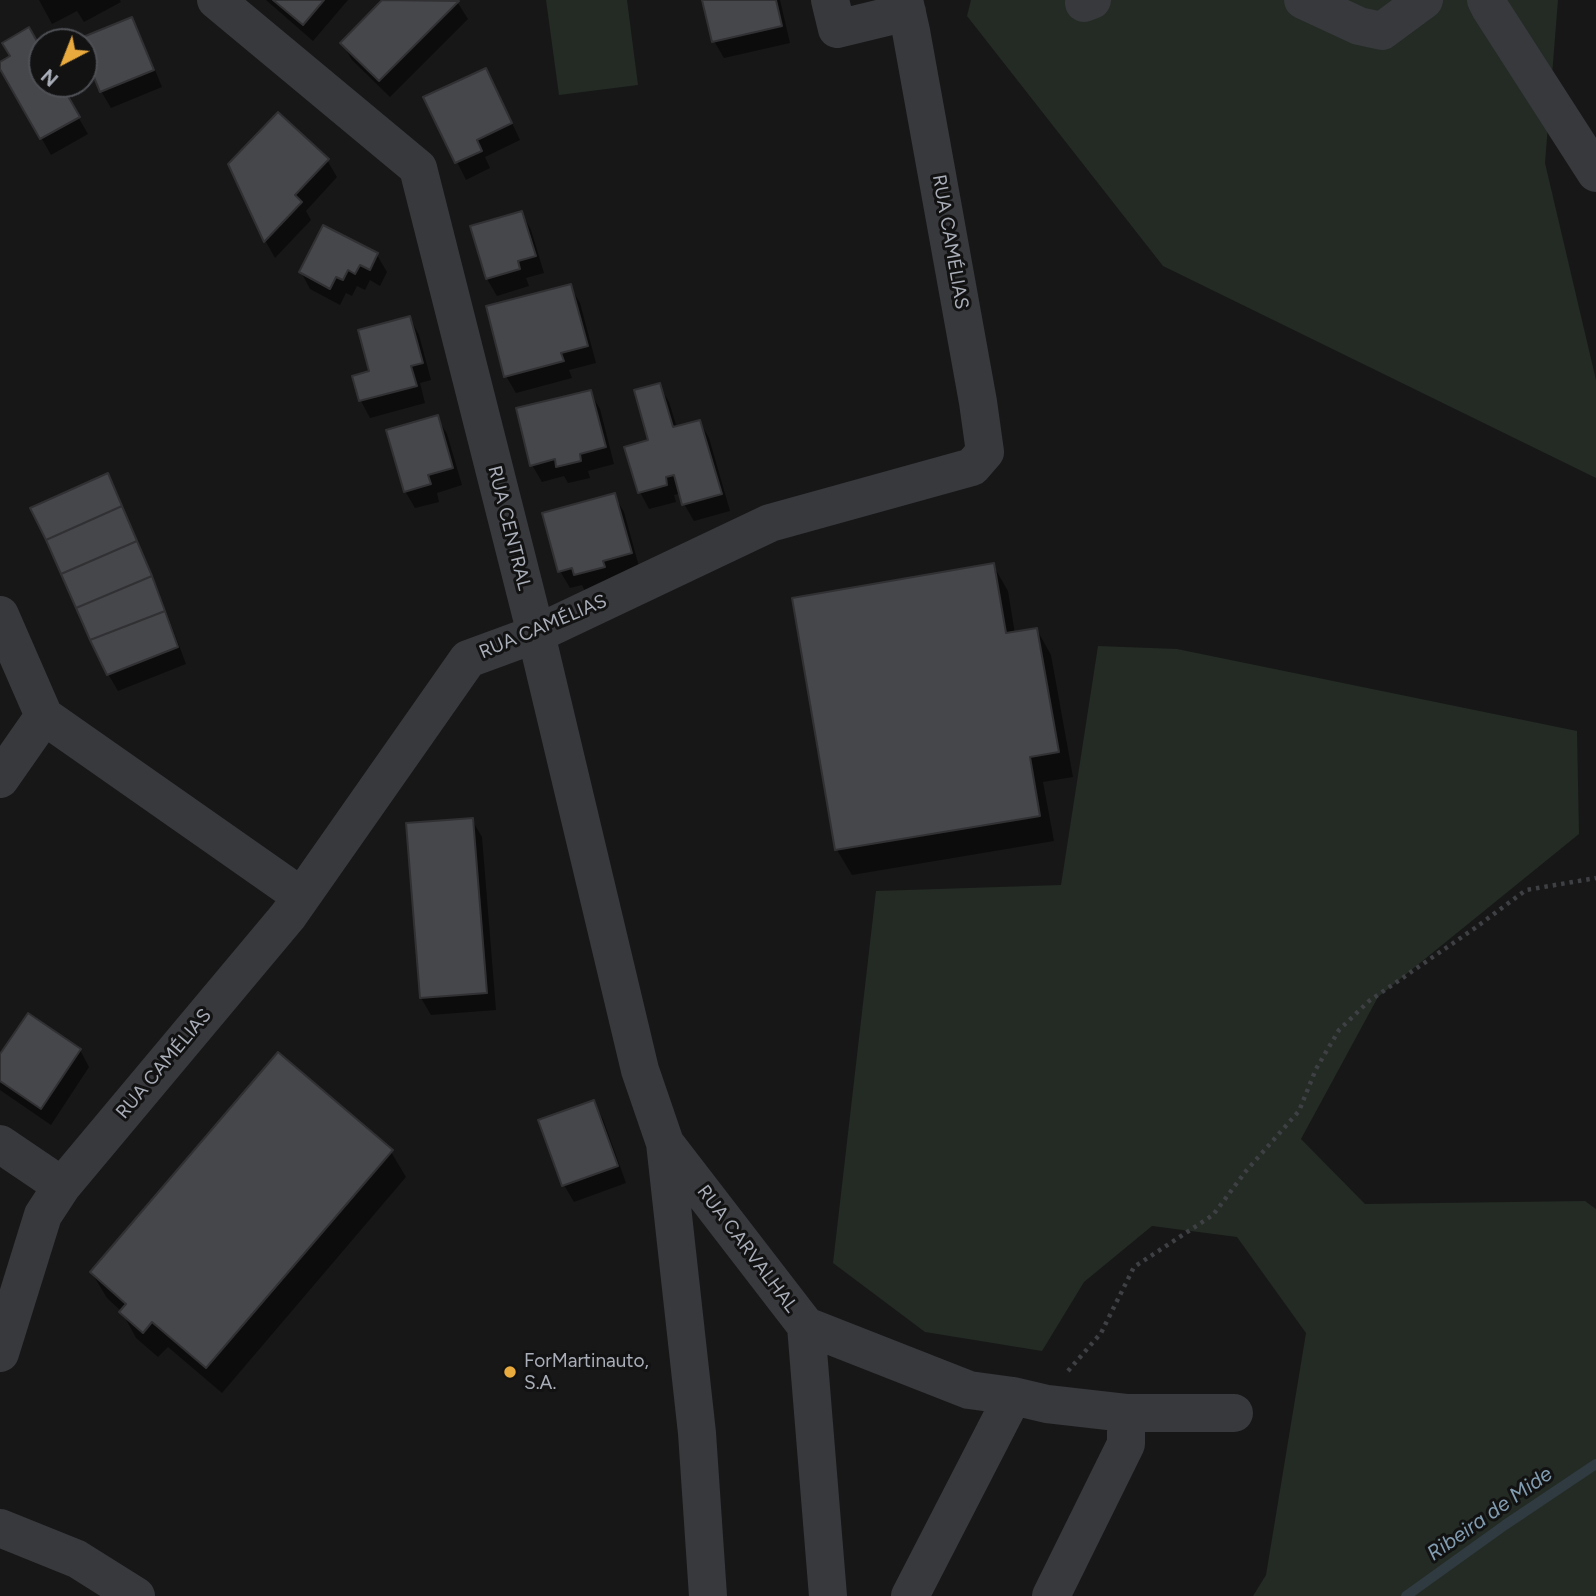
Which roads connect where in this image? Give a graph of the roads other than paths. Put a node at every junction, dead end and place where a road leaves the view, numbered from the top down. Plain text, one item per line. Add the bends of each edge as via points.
1 (216, 0) edge
2 (830, 0) edge
3 (1303, 0) edge
4 (1424, 0) edge
5 (1486, 0) edge
6 (906, 6) edge
7 (1596, 173) edge
8 (0, 615) edge
9 (536, 634) junction
10 (44, 716) junction
11 (0, 779) edge
12 (302, 896) junction
13 (665, 1143) junction
14 (0, 1144) edge
15 (62, 1186) junction
16 (806, 1326) junction
17 (0, 1353) edge
18 (1030, 1400) junction
19 (1126, 1413) junction
20 (1234, 1413) dead end
21 (0, 1528) edge
22 (136, 1596) edge
23 (708, 1596) edge
24 (828, 1596) edge
25 (909, 1596) edge
26 (1051, 1596) edge

1 - 9 street, RUA CENTRAL via 418,168
2 - 6 street, RUA CAMÉLIAS via 837,29
3 - 4 street via 1382,32
5 - 7 street
6 - 9 street, RUA CAMÉLIAS via 985,452 972,467 770,523
8 - 10 street
9 - 12 street, RUA CAMÉLIAS via 468,659
9 - 13 street, RUA CENTRAL via 640,1070
10 - 11 street
10 - 12 street
12 - 15 street, RUA CAMÉLIAS
13 - 16 street, RUA CARVALHAL
13 - 23 street, RUA CARVALHAL via 697,1433
14 - 15 street
15 - 17 street, RUA CAMÉLIAS via 43,1215
16 - 18 street, RUA CARVALHAL via 969,1390
16 - 24 street
18 - 19 street, RUA CARVALHAL
18 - 25 street
19 - 20 street, RUA CARVALHAL
19 - 26 street via 1126,1444
21 - 22 street via 77,1559

